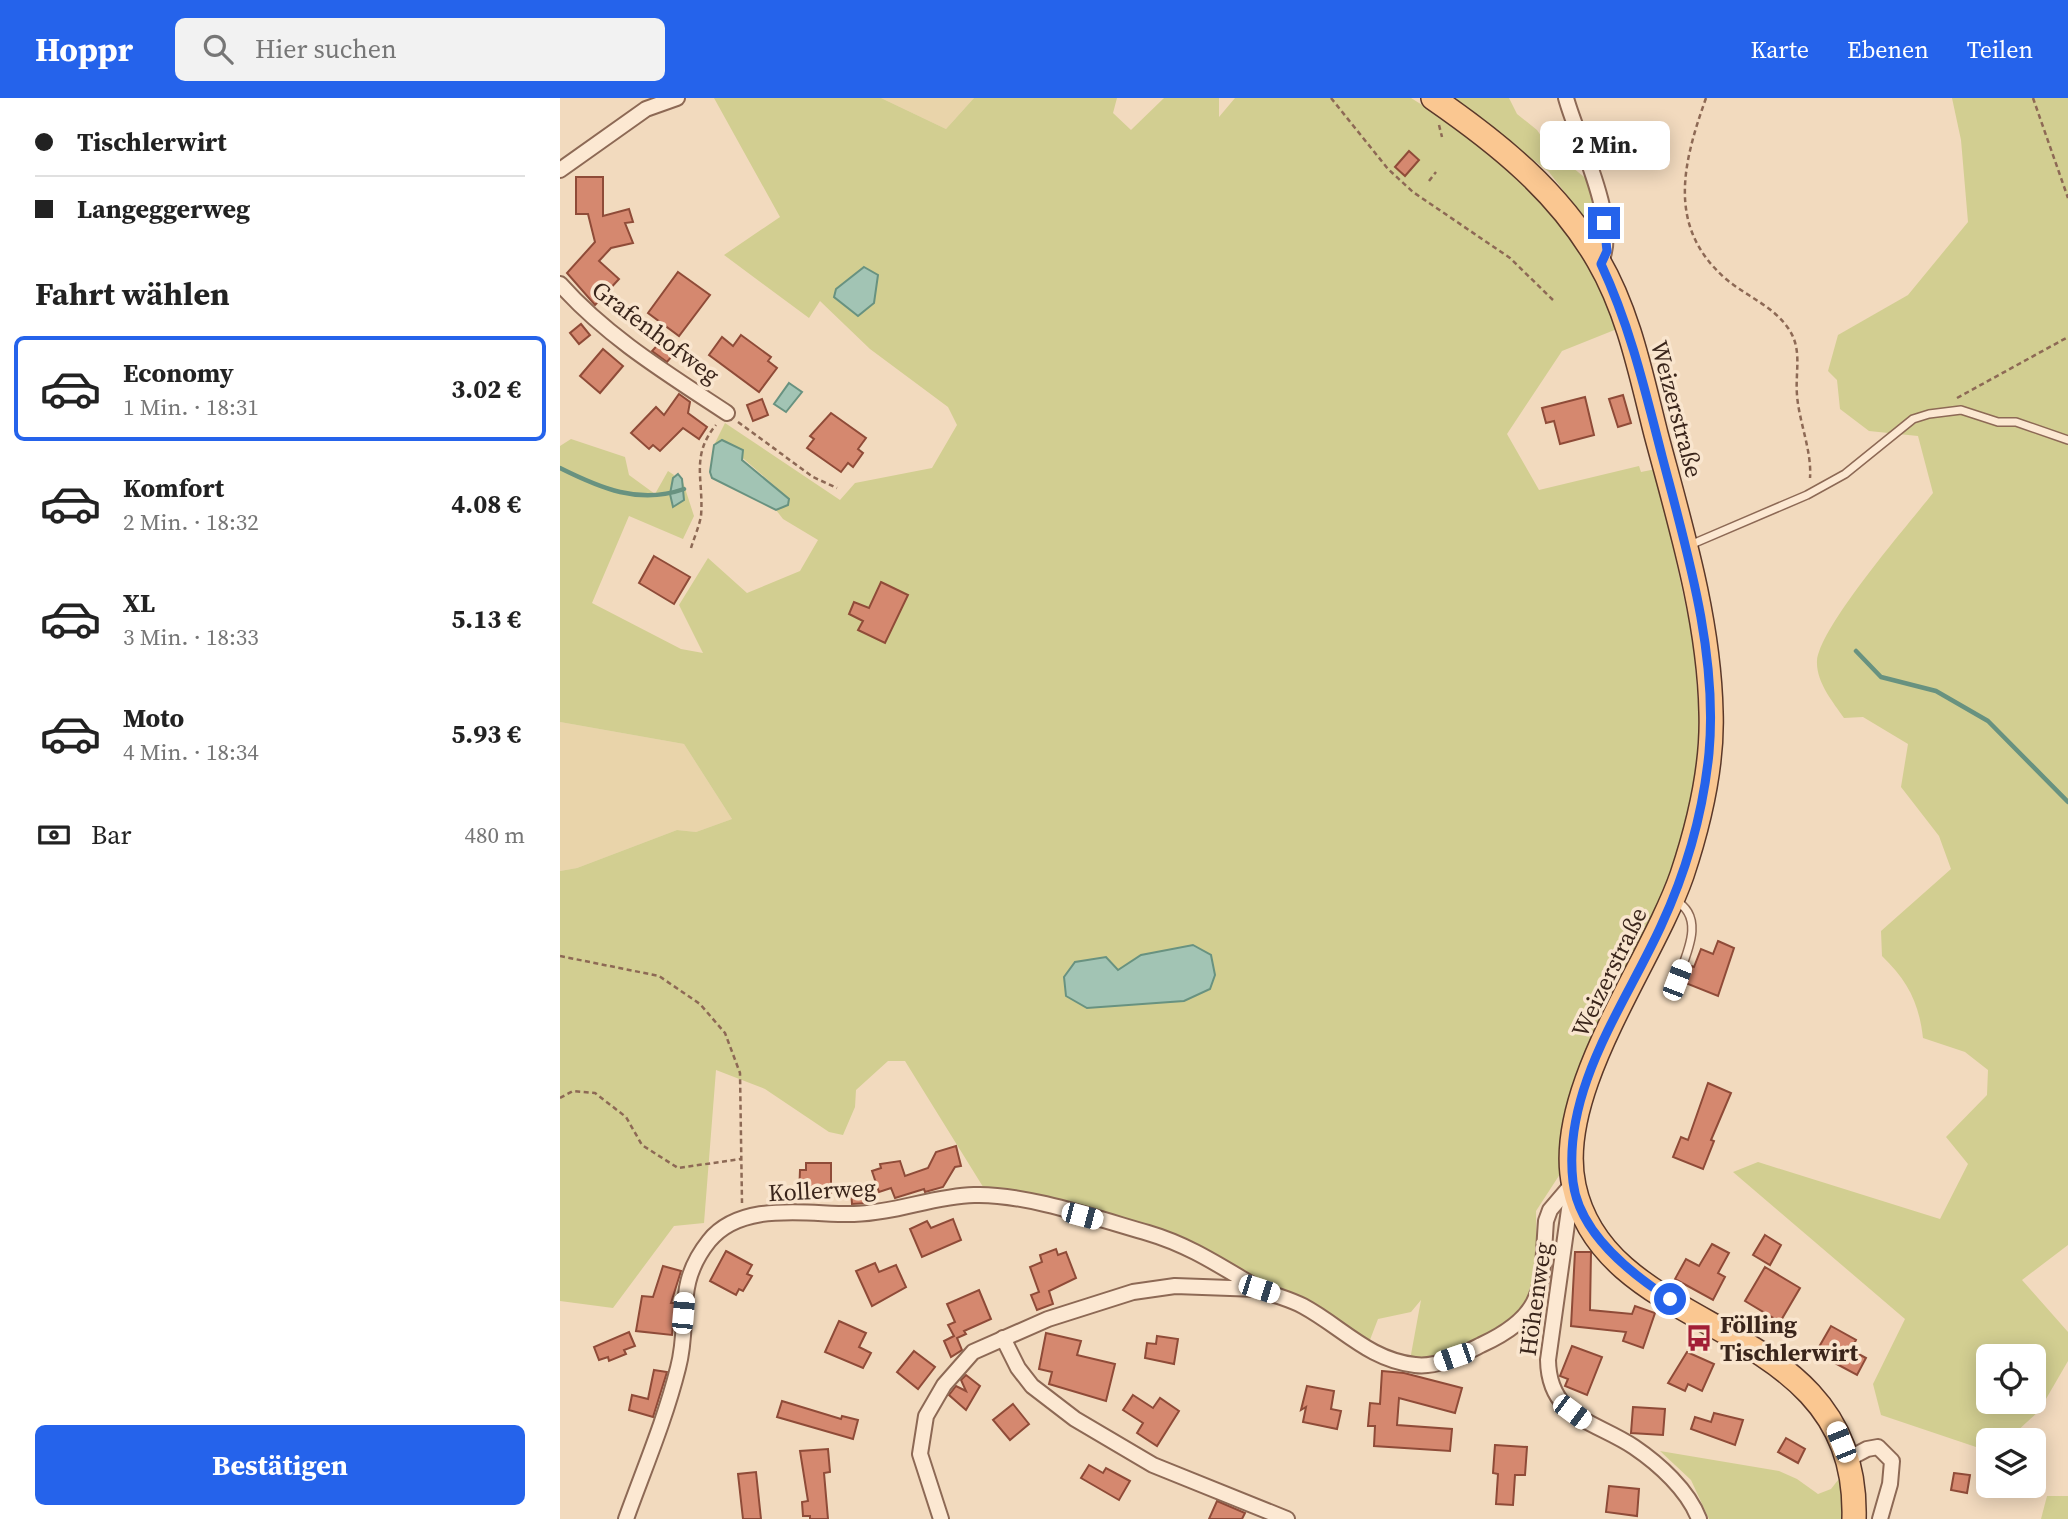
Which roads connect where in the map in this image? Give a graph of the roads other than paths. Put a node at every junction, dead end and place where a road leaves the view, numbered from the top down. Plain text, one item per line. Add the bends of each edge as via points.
1 (677, 98) edge
2 (1433, 98) edge
3 (1566, 98) edge
4 (560, 170) edge
5 (1601, 264) junction
6 (560, 284) edge
7 (727, 413) road end
8 (2068, 440) edge
9 (1686, 547) junction
10 (1672, 899) junction
11 (1677, 980) dead end
12 (1573, 1183) junction
13 (1259, 1289) junction
14 (1003, 1338) junction
15 (1848, 1459) junction
16 (626, 1519) edge
17 (941, 1519) edge
18 (1287, 1519) edge
19 (1699, 1519) edge
20 (1854, 1519) edge
21 (1880, 1519) edge

1 - 4 street via 646,109
2 - 5 main road, Weizerstraße via 1533,176
3 - 5 street via 1600,201 1607,236
5 - 9 main road, Weizerstraße via 1630,333
6 - 7 street, Grafenhofweg via 586,313
8 - 9 lane via 1961,410 1929,414 1913,419 1845,474 1807,495
9 - 10 main road, Weizerstraße via 1711,711 1701,805
10 - 11 lane via 1687,910 1693,933
10 - 12 main road, Weizerstraße via 1584,1090 1573,1136
12 - 13 street, Kollerweg via 1546,1221 1541,1285 1534,1306 1503,1334 1439,1363 1414,1366 1380,1358 1304,1306
12 - 15 main road, Weizerstraße via 1606,1249 1653,1288 1794,1377 1824,1409
12 - 19 street, Höhenweg via 1548,1360 1551,1383 1572,1412 1633,1446 1662,1469
13 - 14 street, Kollerweg via 1175,1286 1133,1292
13 - 16 street, Kollerweg via 1206,1255 1171,1240 1001,1196 971,1195 860,1214 777,1210 743,1221 709,1241 686,1280 680,1361 665,1417
14 - 17 street, Kollerweg via 973,1352 944,1385 926,1416 920,1454
14 - 18 street via 1032,1386 1075,1419 1153,1465
15 - 20 main road, Weizerstraße
15 - 21 street via 1878,1447 1892,1461

